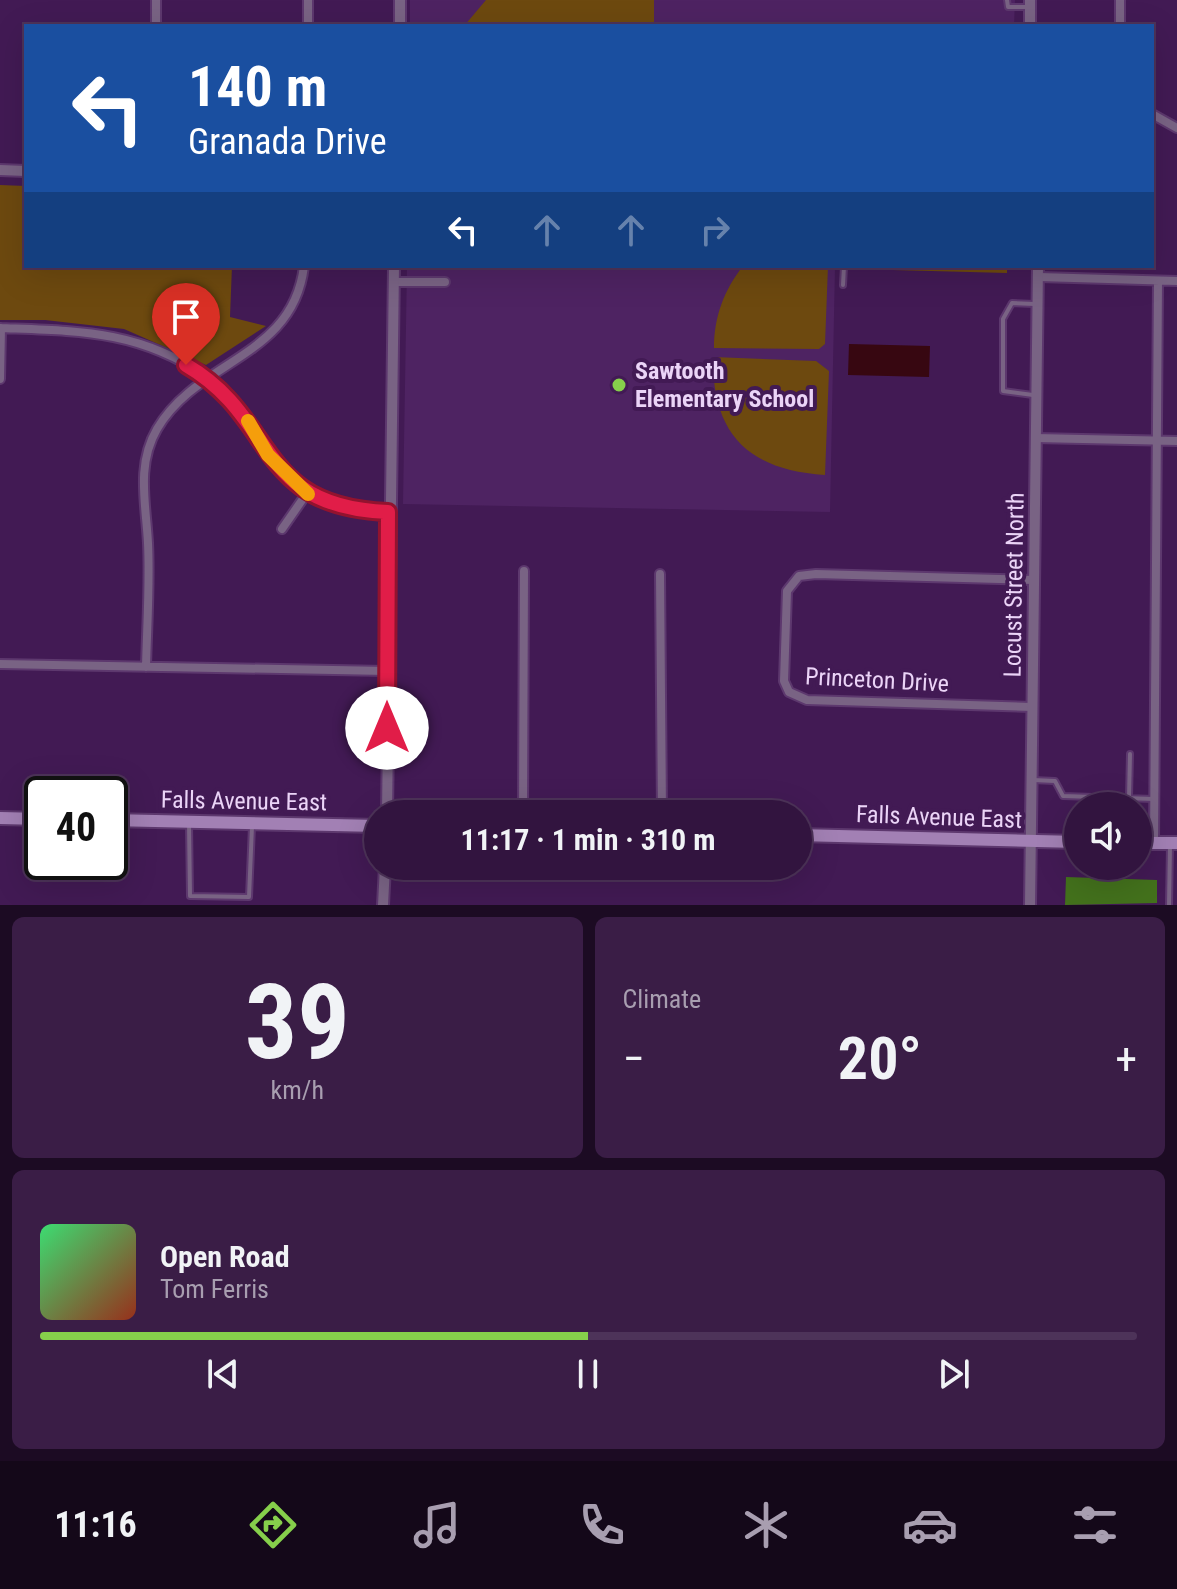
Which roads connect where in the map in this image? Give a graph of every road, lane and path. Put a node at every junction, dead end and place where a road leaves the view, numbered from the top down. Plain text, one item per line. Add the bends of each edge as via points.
1 (156, 0) edge
2 (308, 0) edge
3 (400, 0) edge
4 (1007, 0) edge
5 (1120, 0) edge
6 (1030, 4) edge
7 (156, 24) edge
8 (308, 24) edge
9 (400, 24) edge
10 (1120, 24) edge
11 (1154, 115) edge
12 (1177, 128) edge
13 (0, 170) edge
14 (24, 171) edge
15 (303, 268) edge
16 (394, 268) edge
17 (844, 268) edge
18 (1038, 271) edge
19 (1158, 281) junction
20 (1177, 281) edge
21 (393, 282) junction
22 (445, 282) dead end
23 (843, 285) dead end
24 (1037, 304) junction
25 (1, 328) edge
26 (207, 377) junction
27 (0, 379) edge
28 (1036, 395) junction
29 (1035, 438) junction
30 (1157, 440) junction
31 (1177, 441) edge
32 (307, 493) junction
33 (388, 512) junction
34 (282, 529) dead end
35 (524, 571) dead end
36 (660, 574) dead end
37 (1034, 580) junction
38 (0, 664) edge
39 (146, 667) junction
40 (387, 671) junction
41 (1032, 707) junction
42 (1130, 754) dead end
43 (1033, 780) junction
44 (1129, 792) edge
45 (1064, 796) edge
46 (1154, 799) joint
47 (387, 800) edge
48 (523, 800) edge
49 (662, 800) edge
50 (0, 818) edge
51 (24, 819) edge
52 (128, 820) edge
53 (189, 822) junction
54 (252, 823) junction
55 (364, 826) edge
56 (812, 835) edge
57 (1033, 842) junction
58 (1064, 842) edge
59 (1154, 843) joint
60 (1173, 843) edge
61 (384, 880) edge
62 (383, 905) edge
63 (1030, 905) edge
64 (1169, 905) edge

1 - 7 street
2 - 8 street
3 - 9 street
4 - 6 lane via 1008,7
5 - 10 street
11 - 12 street
13 - 14 street
15 - 26 street via 293,308 272,334
16 - 21 street
17 - 23 lane
18 - 19 street
18 - 24 street, Locust Street North
19 - 20 street
19 - 30 street
21 - 22 street
21 - 33 street
24 - 28 street, Locust Street North
24 - 28 lane via 1012,303 1003,319 1003,391
25 - 26 street via 114,334 164,352
25 - 27 street
26 - 32 street via 241,410 285,475
26 - 39 street via 172,409 149,448 143,475
28 - 29 street, Locust Street North
29 - 30 street
29 - 37 street, Locust Street North
30 - 31 street
30 - 46 street
32 - 33 street via 348,509
32 - 34 street
33 - 40 street
35 - 48 street
36 - 49 street
37 - 41 street, Locust Street North
37 - 41 street, Princeton Drive via 799,576 787,591 784,681 789,692 807,700
38 - 39 street
39 - 40 street
40 - 47 street
41 - 43 street, Locust Street North
42 - 44 lane
43 - 45 lane via 1055,781
43 - 57 street, Locust Street North
46 - 59 street
50 - 51 main road
52 - 53 main road, Falls Avenue East
53 - 54 main road, Falls Avenue East
53 - 54 lane via 190,896 249,897
54 - 55 main road, Falls Avenue East
56 - 57 main road, Falls Avenue East
57 - 58 main road, Falls Avenue East
57 - 63 street, Locust Street North
59 - 60 main road
60 - 64 lane
61 - 62 street

